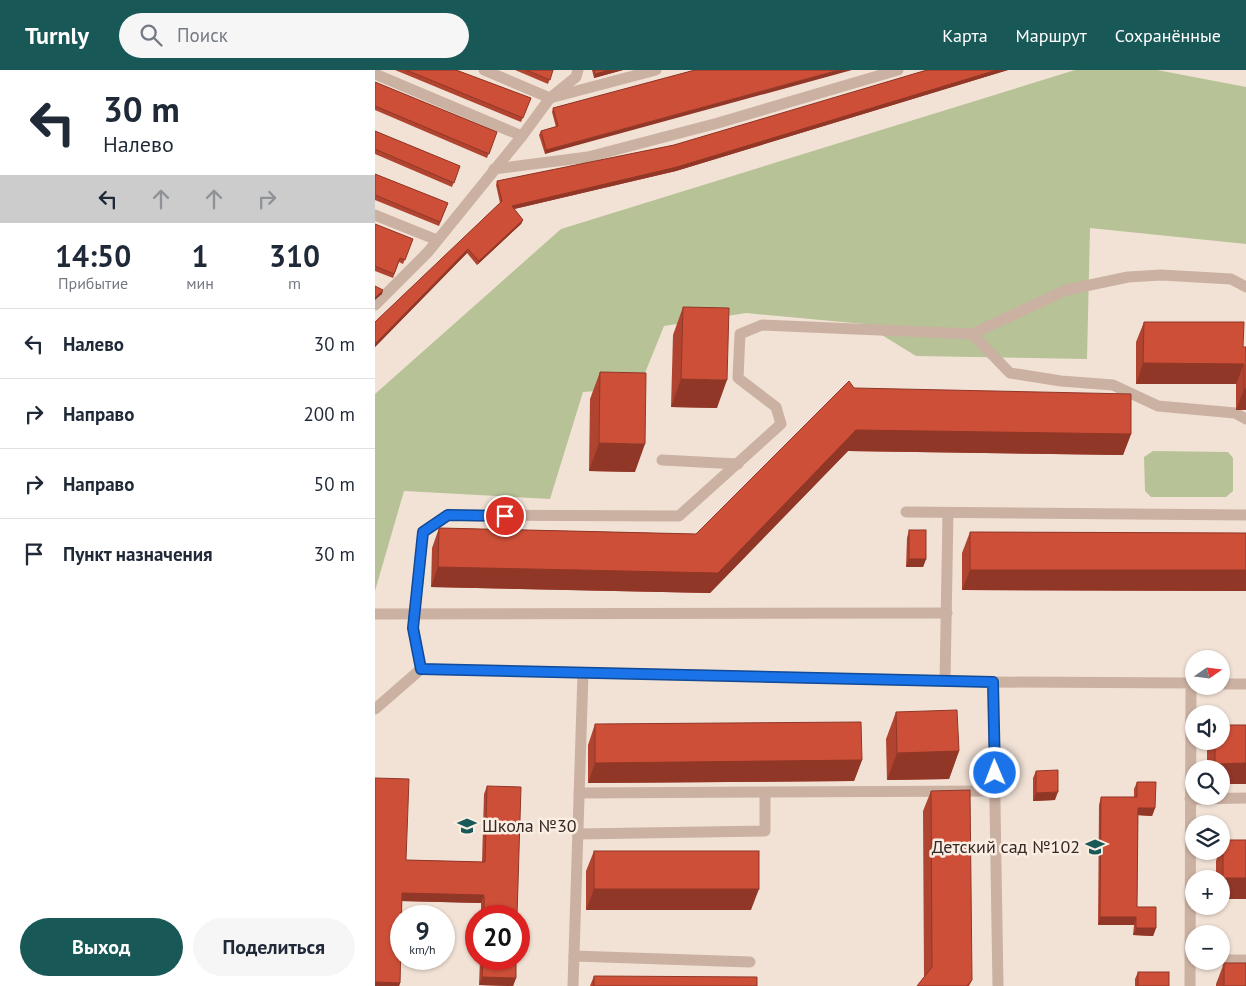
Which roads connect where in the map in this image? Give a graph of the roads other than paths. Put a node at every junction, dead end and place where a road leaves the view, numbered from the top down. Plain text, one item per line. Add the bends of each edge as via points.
1 (484, 70) edge
2 (578, 70) edge
3 (656, 70) edge
4 (898, 70) edge
5 (375, 74) edge
6 (550, 98) junction
7 (522, 136) junction
8 (494, 169) junction
9 (375, 215) edge
10 (437, 240) junction
11 (1246, 287) edge
12 (375, 305) edge
13 (972, 334) junction
14 (1246, 419) edge
15 (662, 460) dead end
16 (738, 464) junction
17 (905, 512) dead end
18 (948, 513) junction
19 (1246, 515) edge
20 (947, 613) junction
21 (375, 614) edge
22 (414, 614) junction
23 (421, 669) junction
24 (583, 673) junction
25 (945, 681) junction
26 (993, 682) junction
27 (1185, 683) edge
28 (1230, 684) edge
29 (1246, 684) edge
30 (1192, 695) edge
31 (375, 709) edge
32 (1191, 760) edge
33 (995, 792) junction
34 (579, 793) junction
35 (765, 793) junction
36 (1230, 798) edge
37 (1246, 798) edge
38 (578, 834) junction
39 (1192, 860) edge
40 (1192, 925) edge
41 (574, 956) junction
42 (1230, 960) edge
43 (1246, 960) edge
44 (750, 962) dead end
45 (1191, 970) edge
46 (573, 986) edge
47 (998, 986) edge
48 (1190, 986) edge

1 - 6 lane
2 - 6 lane via 576,77
3 - 6 lane
4 - 8 lane via 588,157
5 - 7 lane
6 - 7 lane
7 - 8 lane
8 - 10 lane
9 - 10 lane
10 - 12 lane
11 - 13 lane via 1231,279 1161,275 1127,277 1066,290
13 - 14 lane via 1010,373 1113,385 1158,406 1235,413
13 - 16 lane via 762,325 740,334 738,378 776,406 781,424
15 - 16 lane
16 - 22 lane via 679,516 448,515 423,532
17 - 18 lane
18 - 19 lane
18 - 20 lane
20 - 22 lane
20 - 25 lane
21 - 22 lane
22 - 23 lane via 413,628
23 - 24 lane
23 - 31 lane
24 - 25 lane
24 - 34 lane
25 - 26 lane
26 - 27 lane
26 - 33 lane
28 - 29 lane
30 - 32 lane
33 - 35 lane
33 - 47 lane
34 - 35 lane
34 - 38 lane
35 - 38 lane via 765,831
36 - 37 lane
38 - 41 lane
39 - 40 lane
41 - 44 lane
41 - 46 lane
42 - 43 lane
45 - 48 lane

